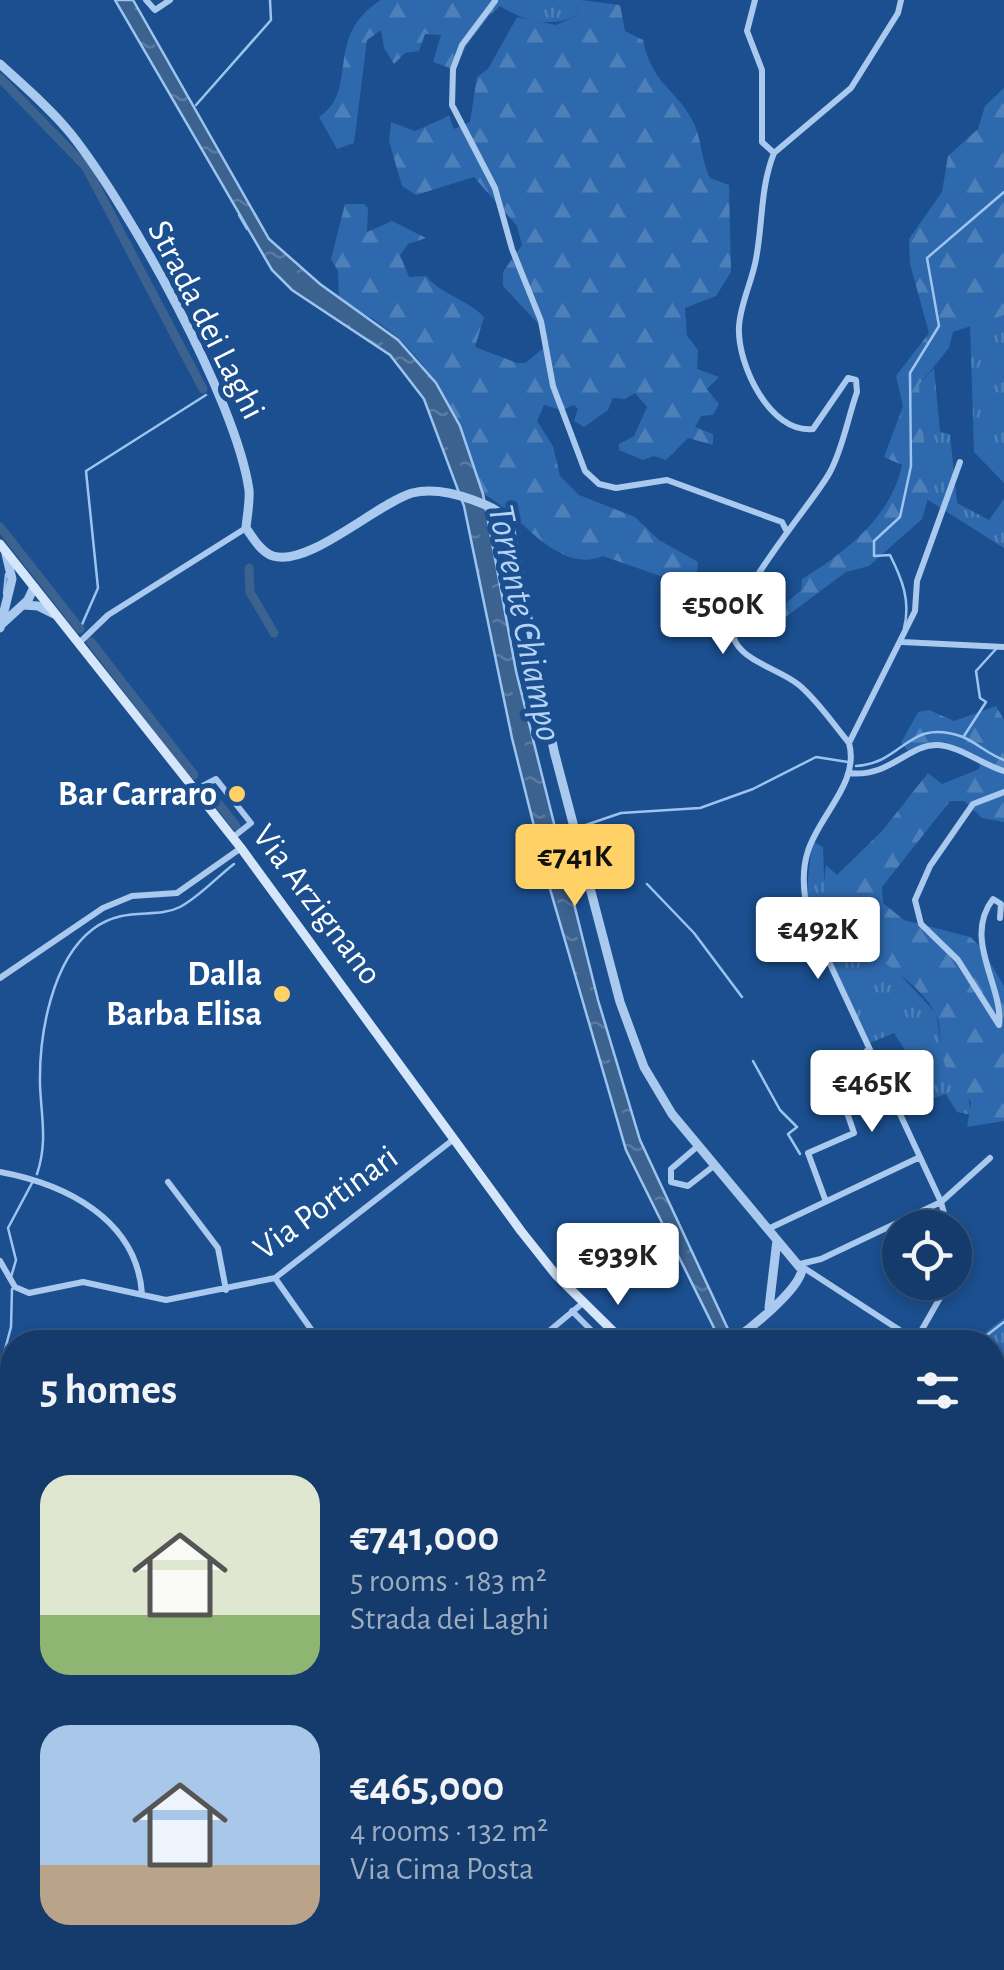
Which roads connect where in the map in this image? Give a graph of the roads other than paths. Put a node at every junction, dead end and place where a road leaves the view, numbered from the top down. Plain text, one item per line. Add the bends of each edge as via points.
1 (146, 0) edge
2 (170, 0) edge
3 (755, 0) edge
4 (901, 0) edge
5 (494, 1) edge
6 (0, 64) edge
7 (774, 153) junction
8 (960, 462) dead end
9 (246, 528) junction
10 (787, 531) junction
11 (3, 548) edge
12 (34, 587) junction
13 (10, 599) junction
14 (24, 605) junction
15 (56, 616) junction
16 (1, 626) edge
17 (902, 642) junction
18 (78, 644) junction
19 (1004, 647) edge
20 (850, 744) junction
21 (1004, 771) edge
22 (848, 772) junction
23 (194, 790) junction
24 (1004, 792) edge
25 (232, 838) junction
26 (241, 848) junction
27 (1000, 918) dead end
28 (0, 978) edge
29 (869, 1048) junction
30 (455, 1139) junction
31 (698, 1146) junction
32 (920, 1156) junction
33 (990, 1158) dead end
34 (715, 1165) junction
35 (0, 1172) edge
36 (168, 1182) dead end
37 (825, 1199) junction
38 (942, 1202) junction
39 (944, 1210) edge
40 (768, 1229) junction
41 (777, 1240) junction
42 (820, 1258) junction
43 (0, 1261) edge
44 (798, 1263) junction
45 (773, 1271) junction
46 (815, 1273) junction
47 (4, 1278) edge
48 (275, 1278) junction
49 (801, 1278) junction
50 (827, 1282) junction
51 (792, 1286) junction
52 (226, 1290) junction
53 (142, 1294) junction
54 (939, 1300) edge
55 (584, 1302) junction
56 (572, 1311) junction
57 (768, 1311) junction
58 (312, 1330) edge
59 (550, 1330) edge
60 (591, 1330) edge
61 (612, 1330) edge
62 (746, 1330) edge
63 (899, 1330) edge
64 (923, 1330) edge

1 - 2 street via 155,10
3 - 7 street via 747,31 762,70 762,142
4 - 7 street via 851,88
5 - 10 street via 453,68 452,105 495,188 585,471 616,488 667,480 782,522
6 - 9 street, Strada dei Laghi via 71,135 172,303 239,447 250,494
7 - 10 street via 739,328 750,370 776,416 800,431 813,429 848,378 856,380 857,392 830,472
8 - 17 street
9 - 18 street via 108,615
9 - 31 street via 264,550 279,556 315,547 412,494 455,494 506,517 551,740 620,1002 650,1079
10 - 20 street via 732,631 753,658 803,688
11 - 12 main road, Via Arzignano
11 - 13 street
12 - 13 street
12 - 14 street
12 - 15 main road, Via Arzignano
13 - 16 street
14 - 15 street
14 - 16 street
15 - 18 main road, Via Arzignano
17 - 19 street
17 - 20 street
18 - 23 main road, Via Arzignano
20 - 22 street
21 - 22 street via 940,745 876,772
22 - 29 street via 807,854 804,899
23 - 25 main road, Via Arzignano
23 - 25 street via 216,779 251,824
24 - 27 street via 973,804 915,900 921,924 958,960 999,1025 982,936 993,900 1001,904
25 - 26 main road, Via Arzignano
26 - 28 street via 177,893 132,896 104,908
26 - 30 main road, Via Arzignano
29 - 32 street
29 - 37 street via 844,1072 838,1096 854,1133 808,1154
30 - 48 street, Via Portinari
30 - 55 main road, Via Arzignano via 520,1230
31 - 34 street
31 - 34 street via 671,1169 672,1182 688,1186
32 - 37 street
32 - 38 street
33 - 38 street
34 - 40 street
35 - 53 street via 41,1179 80,1199 128,1246
36 - 52 street via 218,1248
37 - 40 street
38 - 39 street
38 - 42 street
40 - 41 street
41 - 44 street
41 - 45 street
42 - 44 street
42 - 46 street
43 - 47 street, Via Portinari
44 - 45 street via 780,1259
44 - 46 street
44 - 49 street
45 - 51 street via 779,1284
45 - 57 street
46 - 50 street
47 - 53 street, Via Portinari via 29,1293 68,1282
48 - 52 street, Via Portinari
48 - 58 street
49 - 50 street
49 - 51 street
50 - 63 street
51 - 57 street
52 - 53 street, Via Portinari via 166,1300
54 - 64 street
55 - 56 street
55 - 61 main road, Via Arzignano
56 - 59 street
56 - 60 street
57 - 62 street

